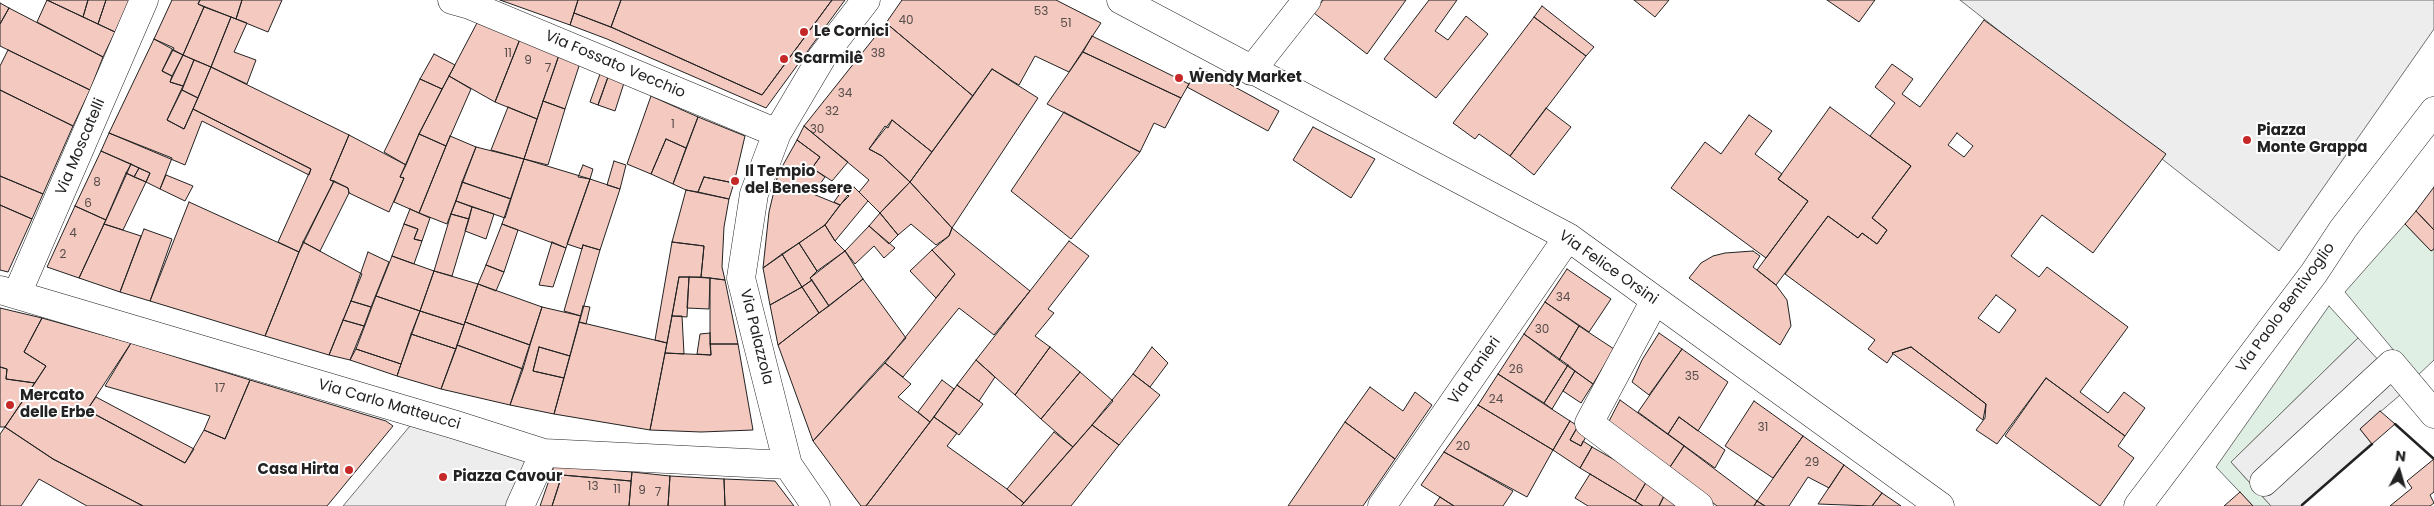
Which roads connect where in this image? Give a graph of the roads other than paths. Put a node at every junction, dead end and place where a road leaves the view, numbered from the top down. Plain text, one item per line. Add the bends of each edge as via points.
1 (144, 0) edge
2 (452, 0) edge
3 (866, 0) edge
4 (1121, 0) edge
5 (1307, 0) edge
6 (1251, 71) junction
7 (2434, 111) edge
8 (777, 133) junction
9 (1568, 237) junction
10 (8, 292) edge
11 (1655, 300) junction
12 (2426, 386) edge
13 (2434, 414) edge
14 (544, 453) junction
15 (788, 465) junction
16 (2264, 482) dead end
17 (520, 506) edge
18 (816, 506) edge
19 (1382, 506) edge
20 (1699, 506) edge
21 (1940, 506) edge
22 (2138, 506) edge

1 - 10 street, Via Moscatelli
2 - 8 street, Via Fossato Vecchio
3 - 8 street, Via Palazzola via 822,56
4 - 6 street, Via Felice Orsini
5 - 6 street
6 - 9 street, Via Felice Orsini
7 - 22 street, Via Paolo Bentivoglio
8 - 15 street, Via Palazzola via 754,194 741,278
9 - 11 street, Via Felice Orsini
9 - 19 street, Via Panieri
10 - 14 street, Via Carlo Matteucci
11 - 20 street via 1589,423
11 - 21 street, Via Felice Orsini
12 - 13 street
12 - 16 street via 2392,364
14 - 15 street, Via Carlo Matteucci
14 - 17 street
15 - 18 street

